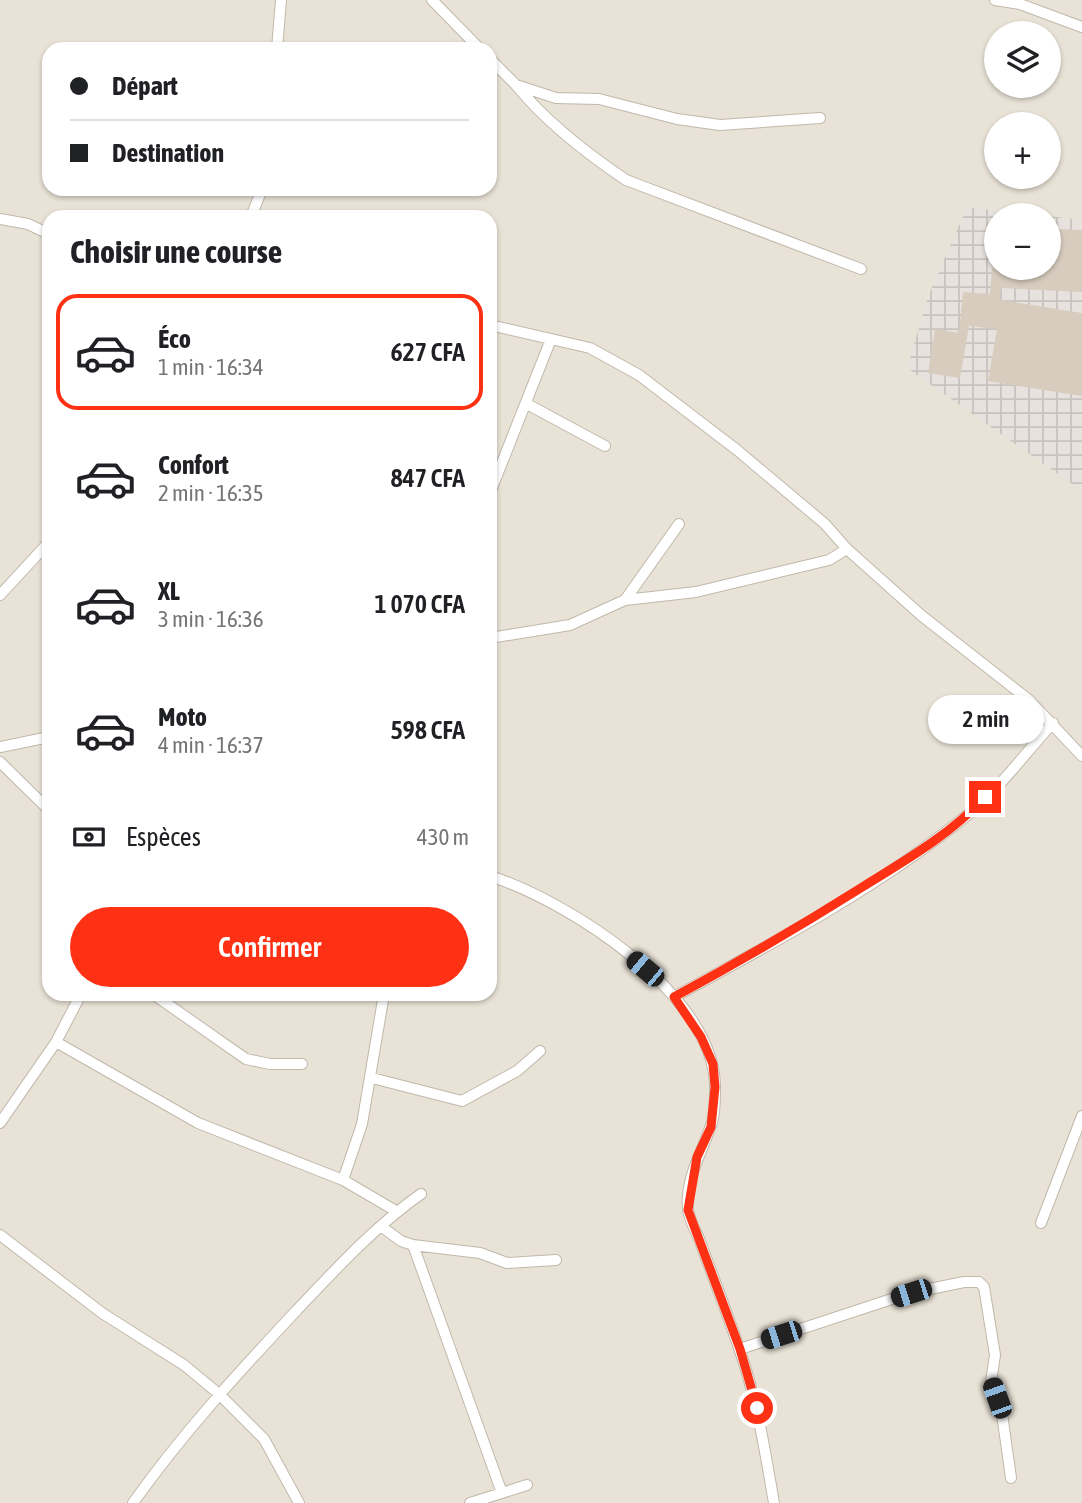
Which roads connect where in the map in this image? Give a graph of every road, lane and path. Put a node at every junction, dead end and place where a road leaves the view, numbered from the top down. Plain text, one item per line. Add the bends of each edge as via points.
1 (281, 0) edge
2 (432, 0) edge
3 (995, 0) edge
4 (1082, 27) edge
5 (278, 42) edge
6 (473, 42) edge
7 (497, 66) edge
8 (516, 85) junction
9 (820, 118) dead end
10 (0, 219) edge
11 (42, 231) edge
12 (861, 269) dead end
13 (497, 327) edge
14 (551, 339) junction
15 (527, 404) junction
16 (605, 446) dead end
17 (497, 476) edge
18 (679, 524) dead end
19 (847, 549) junction
20 (42, 550) edge
21 (0, 595) edge
22 (625, 600) junction
23 (497, 637) edge
24 (1053, 723) junction
25 (42, 738) edge
26 (0, 747) edge
27 (1082, 756) edge
28 (0, 762) edge
29 (42, 803) edge
30 (497, 879) edge
31 (674, 997) junction
32 (78, 1001) edge
33 (163, 1001) edge
34 (383, 1001) edge
35 (56, 1042) junction
36 (540, 1051) dead end
37 (302, 1064) dead end
38 (372, 1078) junction
39 (1082, 1116) edge
40 (0, 1123) edge
41 (343, 1180) junction
42 (421, 1194) dead end
43 (396, 1211) junction
44 (1041, 1223) dead end
45 (382, 1227) junction
46 (0, 1235) edge
47 (412, 1245) junction
48 (556, 1260) dead end
49 (740, 1349) junction
50 (219, 1394) junction
51 (1011, 1478) dead end
52 (527, 1485) dead end
53 (502, 1493) junction
54 (133, 1503) edge
55 (299, 1503) edge
56 (470, 1503) edge
57 (774, 1503) edge

1 - 5 street
2 - 6 street
3 - 4 street via 1020,4
7 - 8 street
8 - 9 street via 556,97 599,99 720,125
8 - 12 street via 534,108 626,180
10 - 11 street
13 - 14 street
14 - 15 street
14 - 19 street via 590,348 639,375 748,458 825,524
15 - 16 street
15 - 17 street
18 - 22 street
19 - 22 street via 829,561 695,592
19 - 24 street
20 - 21 street
22 - 23 street via 570,625
24 - 27 street
24 - 31 street via 968,815 909,858
25 - 26 street
28 - 29 street
30 - 31 street via 595,927
31 - 49 street via 713,1064 711,1127 697,1157 688,1210
32 - 35 street
33 - 37 street via 246,1059
34 - 38 street
35 - 40 street
35 - 41 street via 198,1123
36 - 38 street via 517,1071 462,1101
38 - 41 street
39 - 44 street
41 - 43 street
42 - 43 street
43 - 45 street
45 - 47 street
45 - 50 street via 334,1271
46 - 50 street
47 - 48 street via 480,1253 507,1264
47 - 53 street
49 - 51 street via 911,1293 979,1282 984,1287 995,1355 991,1382 1002,1413
49 - 57 street via 762,1429
50 - 54 street
50 - 55 street via 264,1439
52 - 53 street
53 - 56 street

